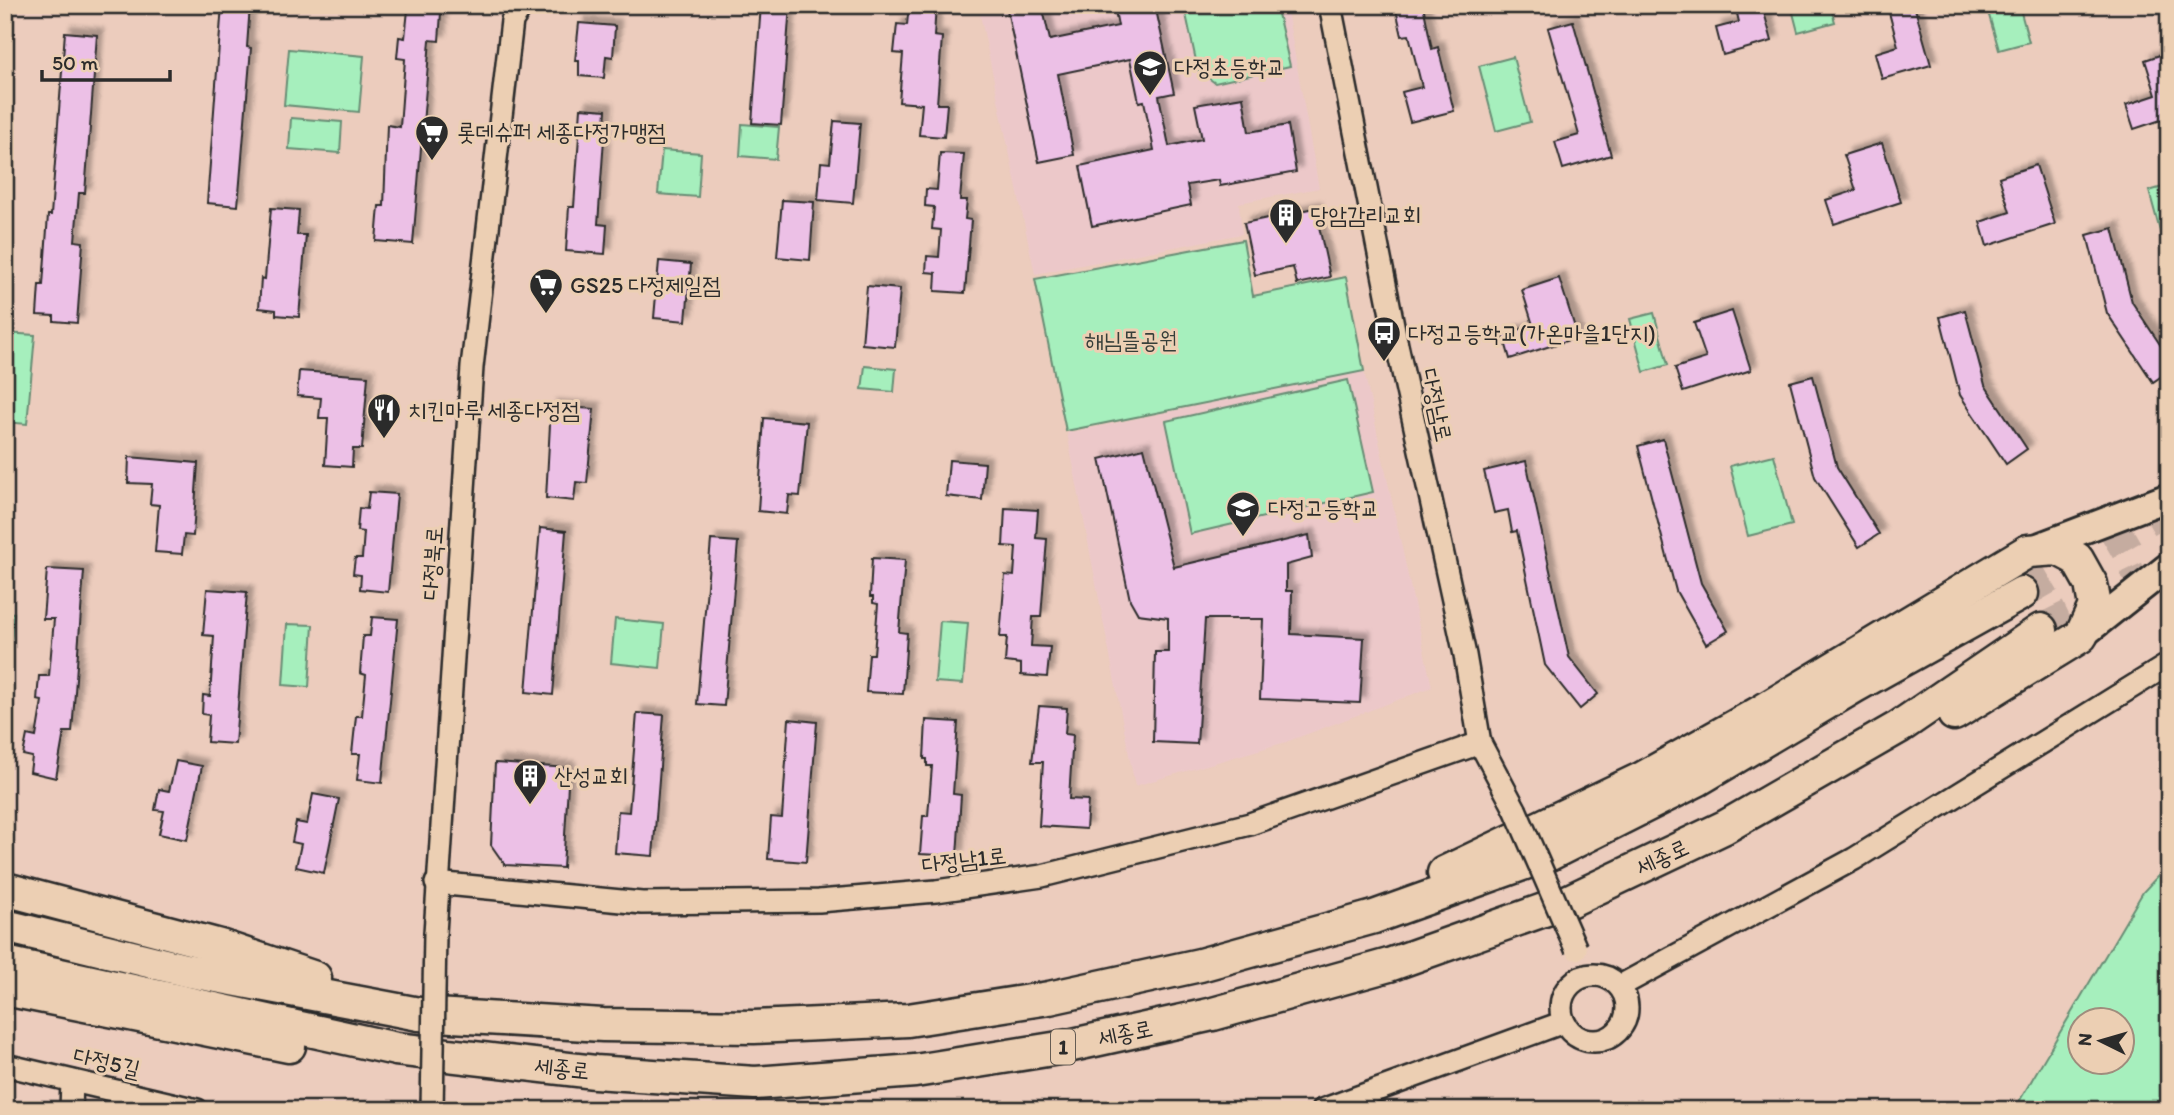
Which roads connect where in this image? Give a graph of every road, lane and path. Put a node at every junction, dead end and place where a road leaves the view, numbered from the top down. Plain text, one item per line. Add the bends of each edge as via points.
1 (1329, 5) edge
2 (514, 11) edge
3 (2169, 497) edge
4 (2028, 551) junction
5 (2169, 566) edge
6 (2022, 593) tunnel mouth
7 (2041, 630) tunnel mouth
8 (2081, 636) junction
9 (2169, 664) edge
10 (1480, 743) junction
11 (436, 883) junction
12 (5, 889) edge
13 (5, 926) edge
14 (1285, 941) junction
15 (5, 963) edge
16 (1584, 976) junction
17 (1620, 986) junction
18 (5, 989) edge
19 (419, 1014) junction
20 (1213, 1014) junction
21 (1564, 1022) junction
22 (5, 1065) edge
23 (595, 1072) junction
24 (72, 1081) junction
25 (71, 1110) edge
26 (197, 1110) edge
27 (432, 1110) edge
28 (1322, 1110) edge

1 - 10 street, 다정남로
2 - 11 street, 다정북로 via 472,367
3 - 4 main road
4 - 8 highway via 2058,549 2077,559 2091,584 2095,606
4 - 14 highway via 1643,778 1399,894
5 - 8 main road
6 - 14 highway, 세종로 / 1 via 1697,780 1550,855 1374,917
7 - 20 highway, 세종로 / 1 via 1899,727 1771,801 1570,901 1389,965
8 - 20 highway via 1897,749 1701,859 1523,937 1406,978
9 - 17 street via 1854,859
10 - 11 street, 다정남1로 via 1250,824 1042,876 936,891 819,901 642,903
10 - 16 street, 다정남로, bridge via 1516,809
11 - 27 street, 다정북로, bridge
12 - 19 highway via 220,946
13 - 19 highway, 세종로 / 1 via 185,970
14 - 19 highway, 세종로 / 1 via 1049,998 908,1020 754,1027 603,1026
15 - 23 highway, 세종로 / 1 via 396,1049
16 - 17 street via 1601,975
16 - 21 street via 1564,993 1560,1004
17 - 21 street via 1628,1006 1615,1034 1584,1040
18 - 23 highway via 347,1056 475,1072
20 - 23 highway, 세종로 / 1 via 1059,1048 915,1071 755,1083
21 - 28 street
22 - 24 street, 다정5길
24 - 25 street
24 - 26 street, 다정5길

